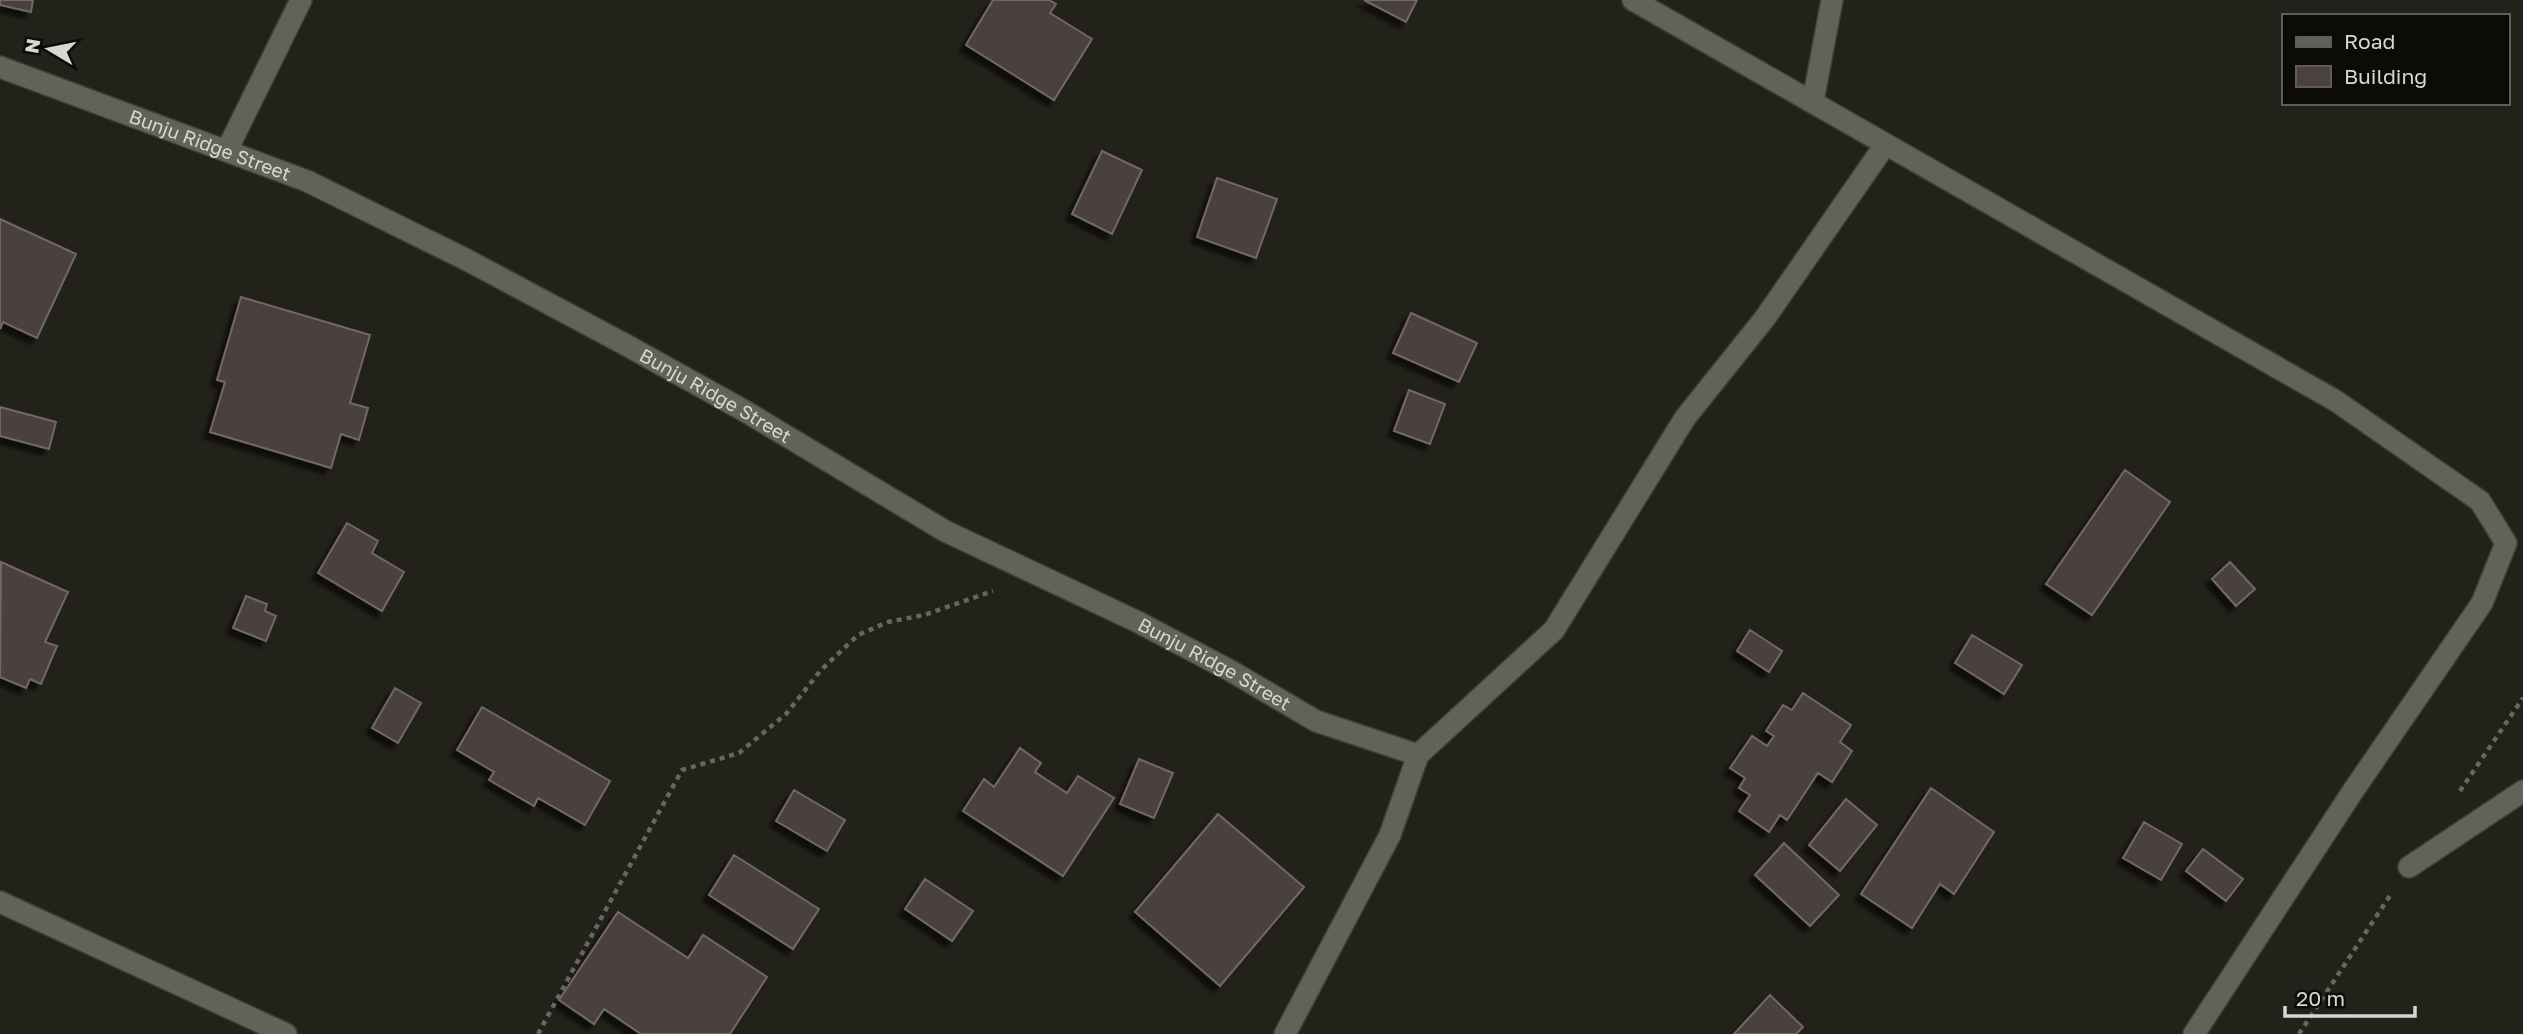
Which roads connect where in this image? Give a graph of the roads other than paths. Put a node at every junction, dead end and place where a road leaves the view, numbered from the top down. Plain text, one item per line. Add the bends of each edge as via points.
1 (301, 0) edge
2 (1633, 0) edge
3 (1832, 0) edge
4 (0, 68) edge
5 (1813, 101) junction
6 (1885, 145) junction
7 (227, 150) junction
8 (2515, 546) edge
9 (1418, 755) junction
10 (2523, 791) edge
11 (2409, 867) dead end
12 (0, 902) edge
13 (286, 1034) edge
14 (1285, 1034) edge
15 (2194, 1034) edge

1 - 7 street
2 - 5 street
3 - 5 street
4 - 7 street, Bunju Ridge Street
5 - 6 street
6 - 8 street via 2336,401 2480,501
6 - 9 street via 1765,318 1685,418 1554,630
7 - 9 street, Bunju Ridge Street via 307,181 467,260 743,410 945,531 1138,622 1316,721
8 - 15 street via 2482,603
9 - 14 street via 1390,835
10 - 11 street
12 - 13 street

